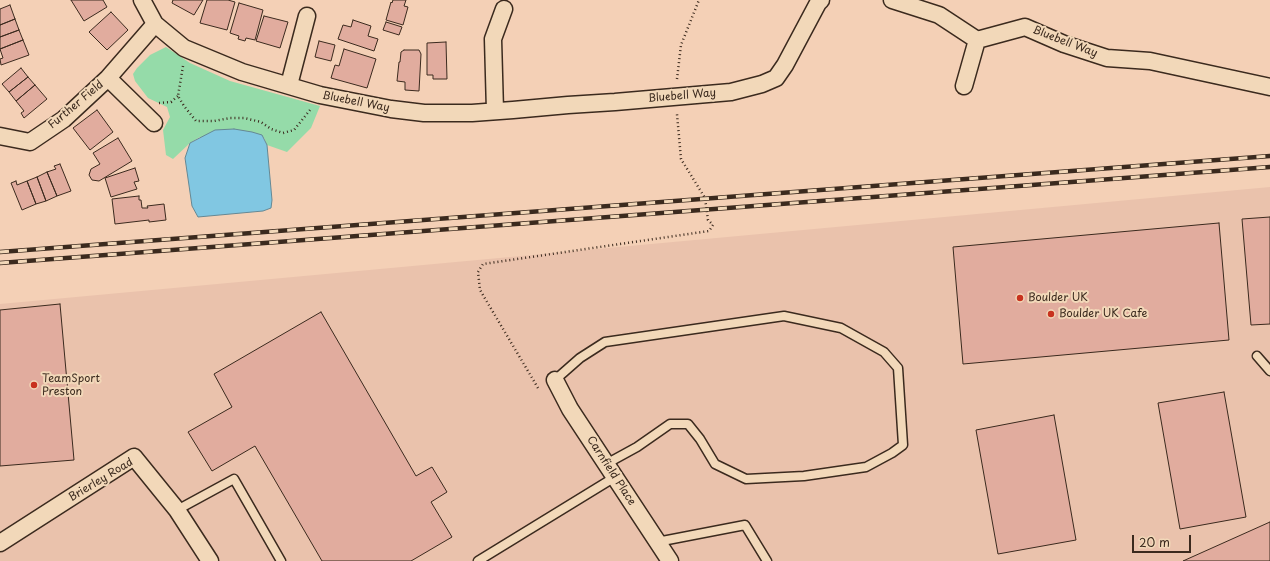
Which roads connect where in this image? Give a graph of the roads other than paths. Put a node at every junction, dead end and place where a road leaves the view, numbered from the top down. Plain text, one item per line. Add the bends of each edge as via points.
1 (142, 0) edge
2 (821, 0) edge
3 (892, 0) edge
4 (504, 9) dead end
5 (307, 16) dead end
6 (155, 24) junction
7 (977, 40) junction
8 (108, 78) junction
9 (289, 85) junction
10 (964, 86) dead end
11 (1270, 87) edge
12 (496, 111) junction
13 (154, 123) dead end
14 (0, 136) edge
15 (1257, 356) dead end
16 (1270, 371) edge
17 (555, 380) joint
18 (610, 471) junction
19 (177, 510) junction
20 (657, 542) junction
21 (0, 543) edge
22 (210, 561) edge
23 (281, 561) edge
24 (478, 561) edge
25 (670, 561) edge
26 (767, 561) edge

1 - 6 street, Bluebell Way
2 - 12 street, Bluebell Way via 776,78 762,84 731,92
3 - 7 street via 939,15
4 - 12 street via 493,39
5 - 9 street
6 - 8 street, Further Field
6 - 9 street, Bluebell Way via 184,48 242,72
7 - 10 street
7 - 11 street, Bluebell Way via 1025,27 1064,44 1107,58 1150,61
8 - 13 street, Further Field
8 - 14 street, Further Field via 64,119 30,142
9 - 12 street, Bluebell Way via 320,95 391,109 424,113
15 - 16 lane
17 - 18 street, Carnfield Place via 570,409
17 - 18 lane via 580,358 605,342 784,316 841,328 884,352 898,368 903,445 866,467 804,476 746,479 715,464 688,424 670,424
18 - 20 street, Carnfield Place
18 - 24 lane
19 - 21 street, Brierley Road via 134,457
19 - 22 street, Brierley Road
19 - 23 lane via 234,479
20 - 25 street, Carnfield Place
20 - 26 lane via 745,526

